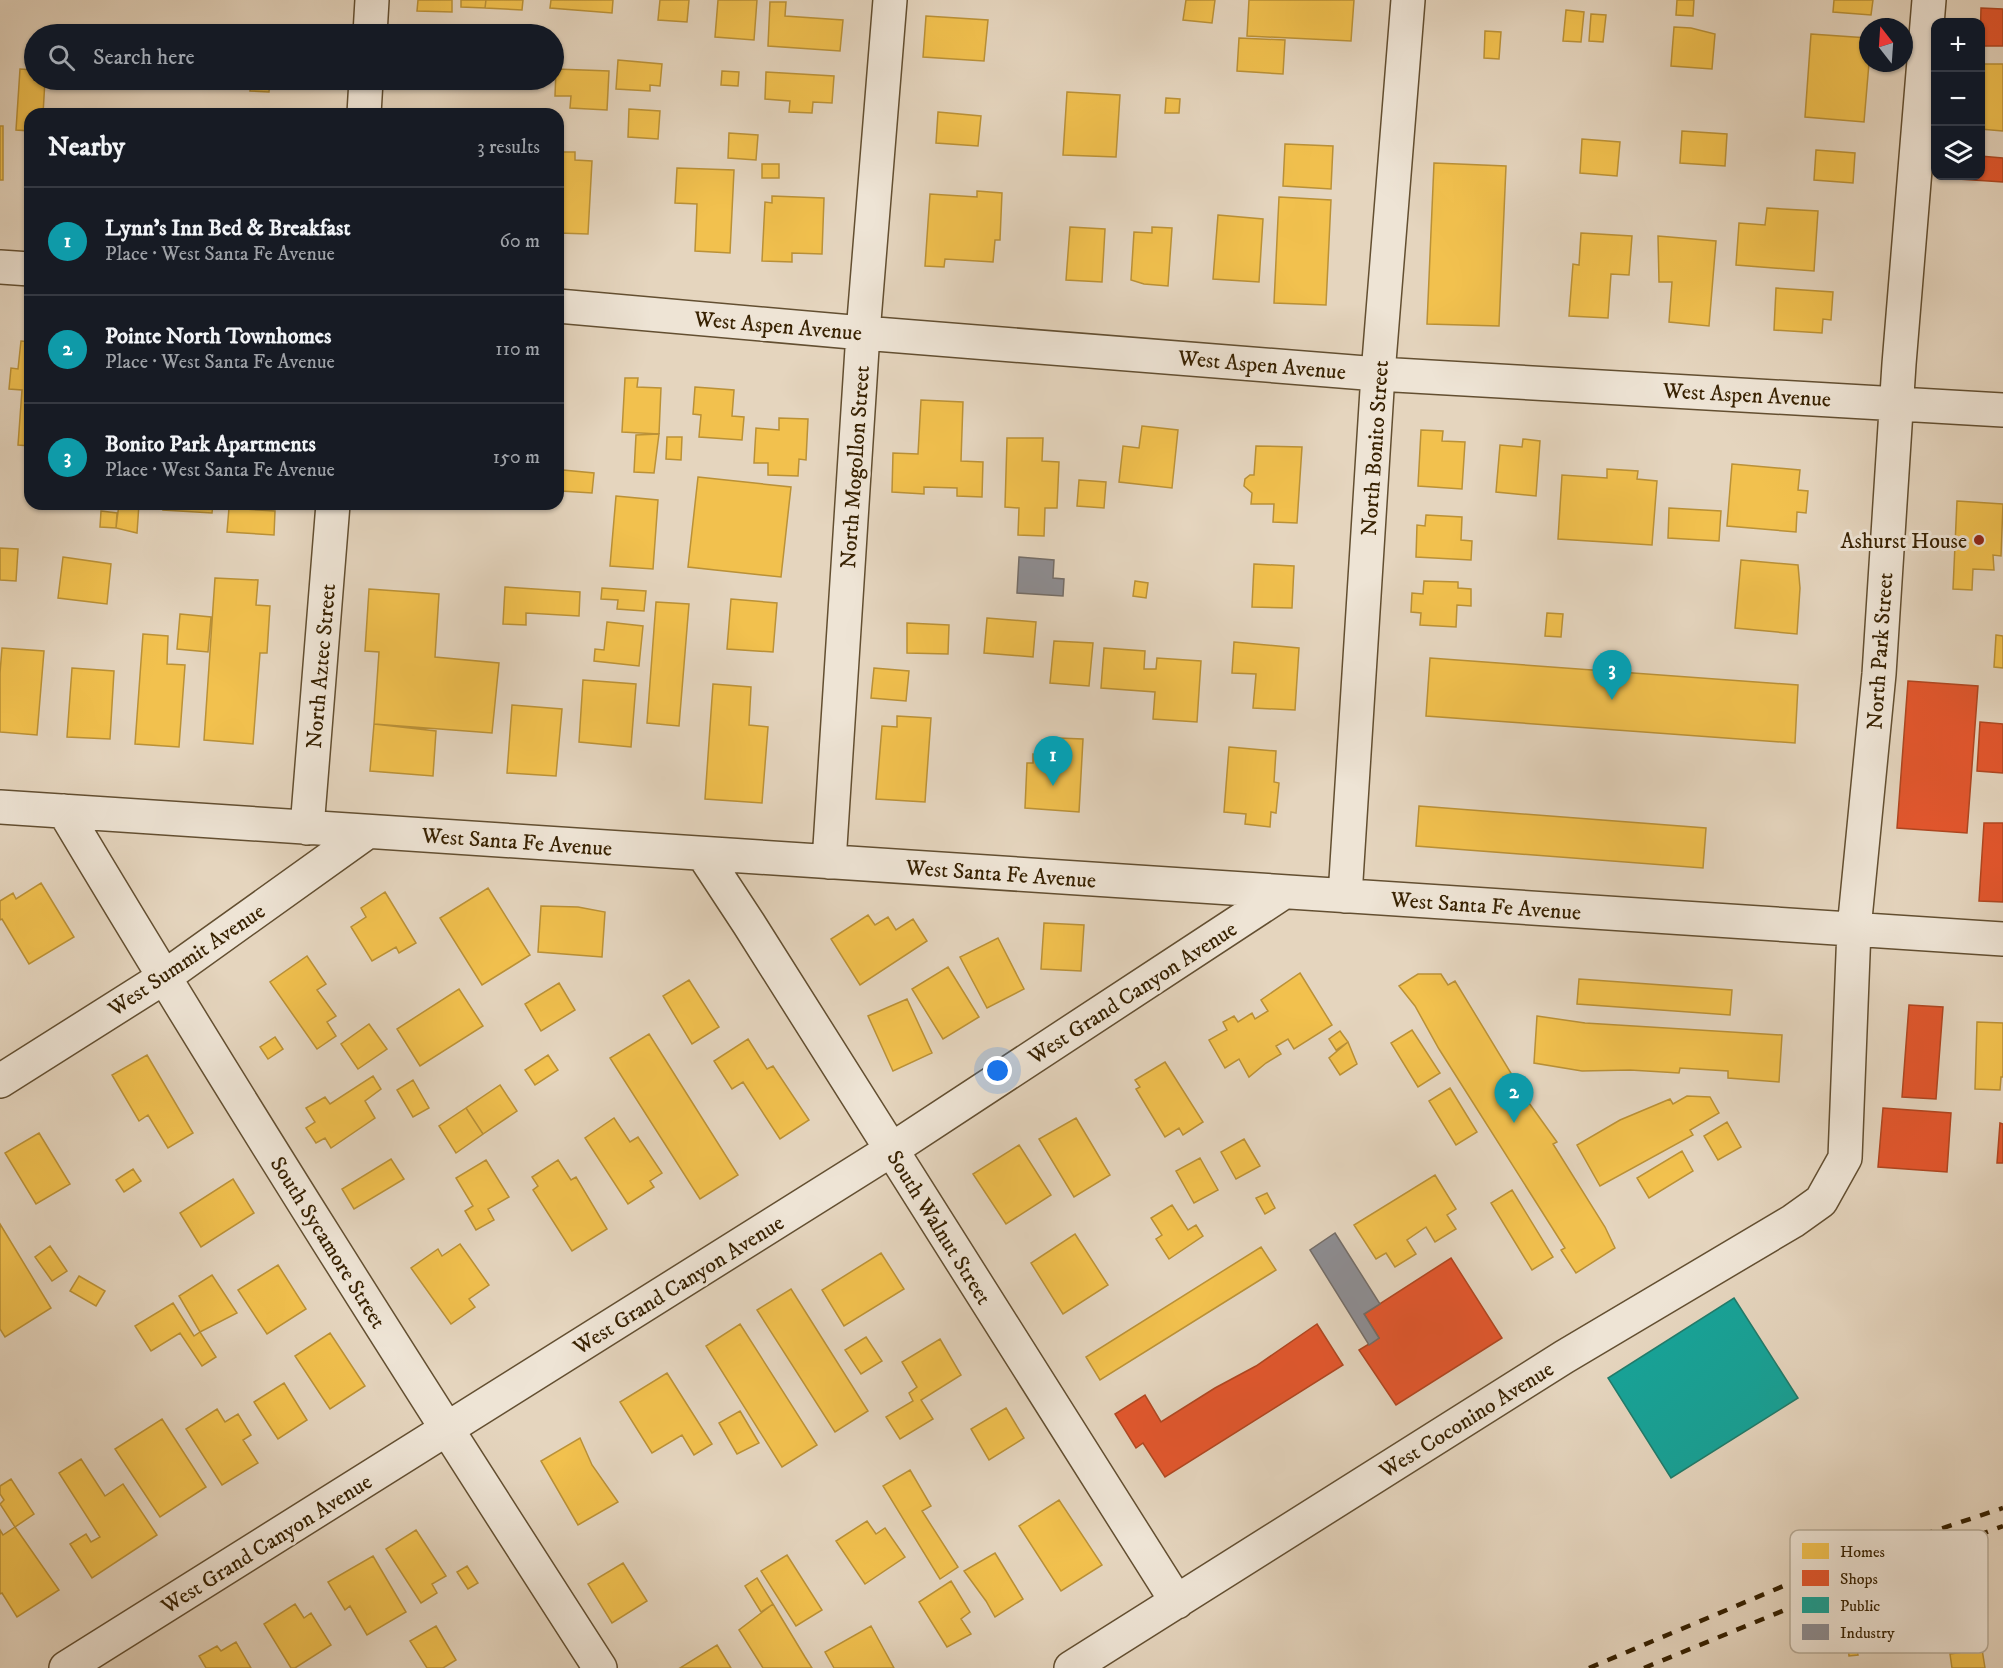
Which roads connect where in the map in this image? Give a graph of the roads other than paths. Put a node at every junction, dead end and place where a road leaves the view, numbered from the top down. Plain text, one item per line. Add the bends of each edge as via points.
1 (372, 0) edge
2 (890, 0) edge
3 (1408, 0) edge
4 (1929, 0) edge
5 (371, 24) edge
6 (365, 90) edge
7 (364, 108) edge
8 (0, 267) edge
9 (24, 269) edge
10 (564, 307) edge
11 (863, 333) junction
12 (1378, 374) junction
13 (1896, 402) junction
14 (2003, 410) edge
15 (333, 510) edge
16 (0, 807) edge
17 (64, 811) junction
18 (307, 828) junction
19 (367, 832) junction
20 (703, 854) junction
21 (829, 862) junction
22 (1284, 892) junction
23 (1345, 896) junction
24 (1854, 930) junction
25 (2003, 939) edge
26 (163, 978) junction
27 (0, 1081) edge
28 (891, 1150) junction
29 (1845, 1158) joint
30 (447, 1429) junction
31 (1177, 1602) junction
32 (66, 1668) edge
33 (600, 1668) edge
34 (1071, 1668) edge

1 - 5 street
2 - 11 street, North Mogollon Street
3 - 12 street, North Bonito Street
4 - 13 street, North Park Street
6 - 7 street
8 - 9 street
10 - 11 street, West Aspen Avenue
11 - 12 street, West Aspen Avenue
11 - 21 street, North Mogollon Street
12 - 13 street, West Aspen Avenue
12 - 23 street, North Bonito Street
13 - 14 street, West Aspen Avenue
13 - 24 street, North Park Street via 1879,674
15 - 18 street, North Aztec Street
16 - 17 street, West Santa Fe Avenue
17 - 18 street, West Santa Fe Avenue
17 - 26 street, South Sycamore Street
18 - 19 street, West Santa Fe Avenue
19 - 20 street, West Santa Fe Avenue
19 - 26 street, West Summit Avenue
20 - 21 street, West Santa Fe Avenue
20 - 28 street, South Walnut Street
21 - 22 street, West Santa Fe Avenue
22 - 23 street, West Santa Fe Avenue
22 - 28 street, West Grand Canyon Avenue
23 - 24 street, West Santa Fe Avenue
24 - 25 street, West Santa Fe Avenue
24 - 29 street, North Park Street
26 - 27 street, West Summit Avenue
26 - 30 street, South Sycamore Street
28 - 30 street, West Grand Canyon Avenue
28 - 31 street, South Walnut Street
29 - 31 street, West Coconino Avenue via 1821,1201 1793,1221 1564,1357
30 - 32 street, West Grand Canyon Avenue
30 - 33 street, South Sycamore Street
31 - 34 street, West Coconino Avenue

